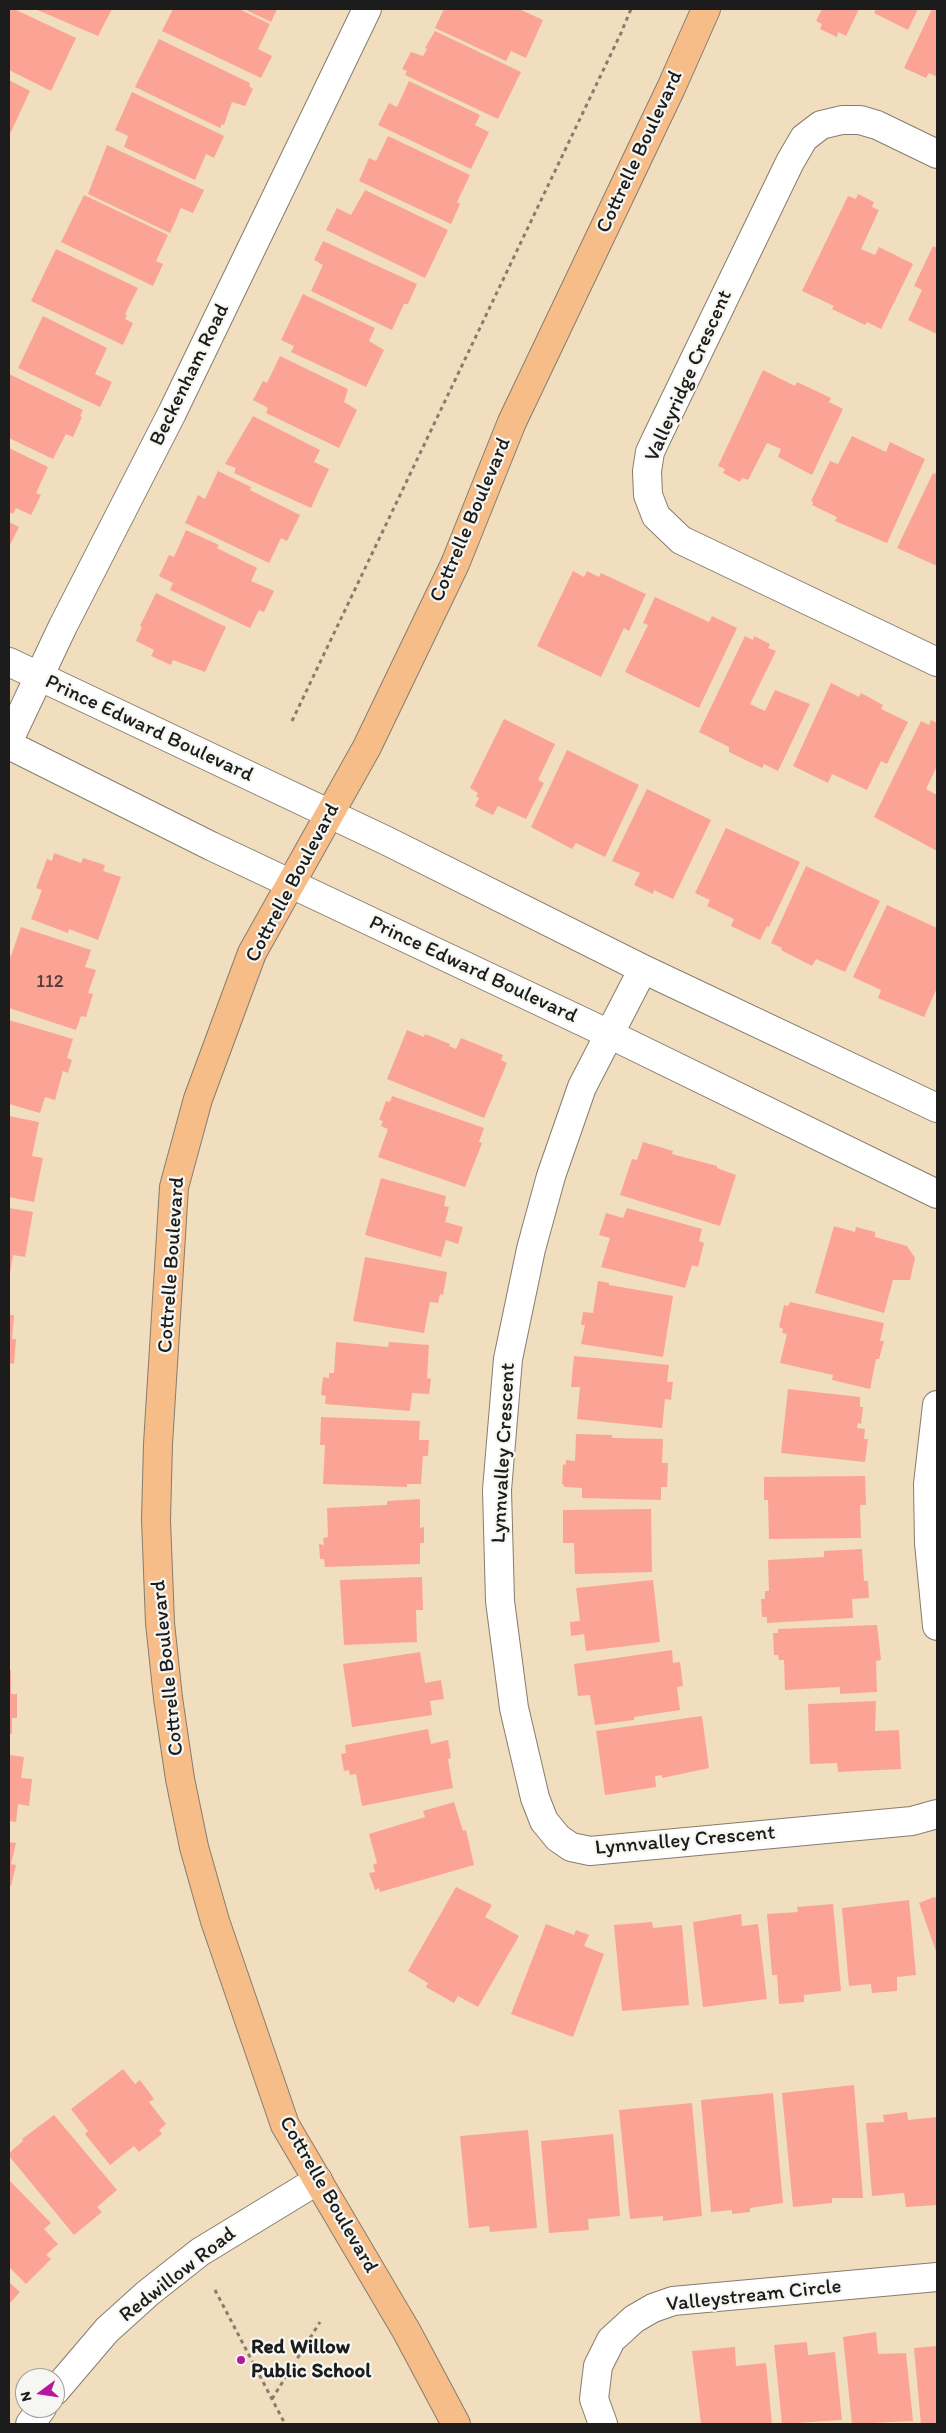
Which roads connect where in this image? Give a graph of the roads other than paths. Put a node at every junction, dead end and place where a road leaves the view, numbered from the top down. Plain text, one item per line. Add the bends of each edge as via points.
1 (367, 9) edge
2 (706, 9) edge
3 (937, 154) edge
4 (9, 662) edge
5 (937, 662) edge
6 (39, 677) junction
7 (9, 740) edge
8 (9, 745) edge
9 (329, 814) junction
10 (291, 883) junction
11 (643, 969) junction
12 (609, 1034) junction
13 (937, 1108) edge
14 (937, 1194) edge
15 (937, 1405) edge
16 (937, 1626) edge
17 (937, 1814) edge
18 (318, 2180) junction
19 (937, 2276) edge
20 (65, 2379) edge
21 (456, 2424) edge
22 (603, 2424) edge

1 - 6 street, Beckenham Road via 176,404
2 - 9 main road, Cottrelle Boulevard via 512,422 455,564 367,747
3 - 5 street, Valleyridge Crescent via 860,120 821,125 804,138 657,437 646,471 648,495 656,516 681,540
4 - 6 street, Prince Edward Boulevard
6 - 7 street, Beckenham Road
6 - 9 street, Prince Edward Boulevard
8 - 10 street, Prince Edward Boulevard
9 - 10 main road, Cottrelle Boulevard
9 - 11 street, Prince Edward Boulevard
10 - 12 street, Prince Edward Boulevard
10 - 18 main road, Cottrelle Boulevard via 249,962 198,1099 174,1187 156,1520 160,1623 168,1698 194,1847 218,1931 285,2125
11 - 12 street, Lynnvalley Crescent
11 - 13 street, Prince Edward Boulevard
12 - 14 street, Prince Edward Boulevard
12 - 17 street, Lynnvalley Crescent via 582,1088 551,1176 516,1315 504,1401 497,1490 497,1542 505,1645 528,1777 544,1821 558,1838 571,1847 590,1850 912,1821
15 - 16 street via 928,1484 929,1543
18 - 20 street, Redwillow Road via 200,2252 107,2330
18 - 21 main road, Cottrelle Boulevard via 408,2332
19 - 22 street, Valleystream Circle via 673,2301 653,2308 634,2319 611,2340 598,2366 594,2399

